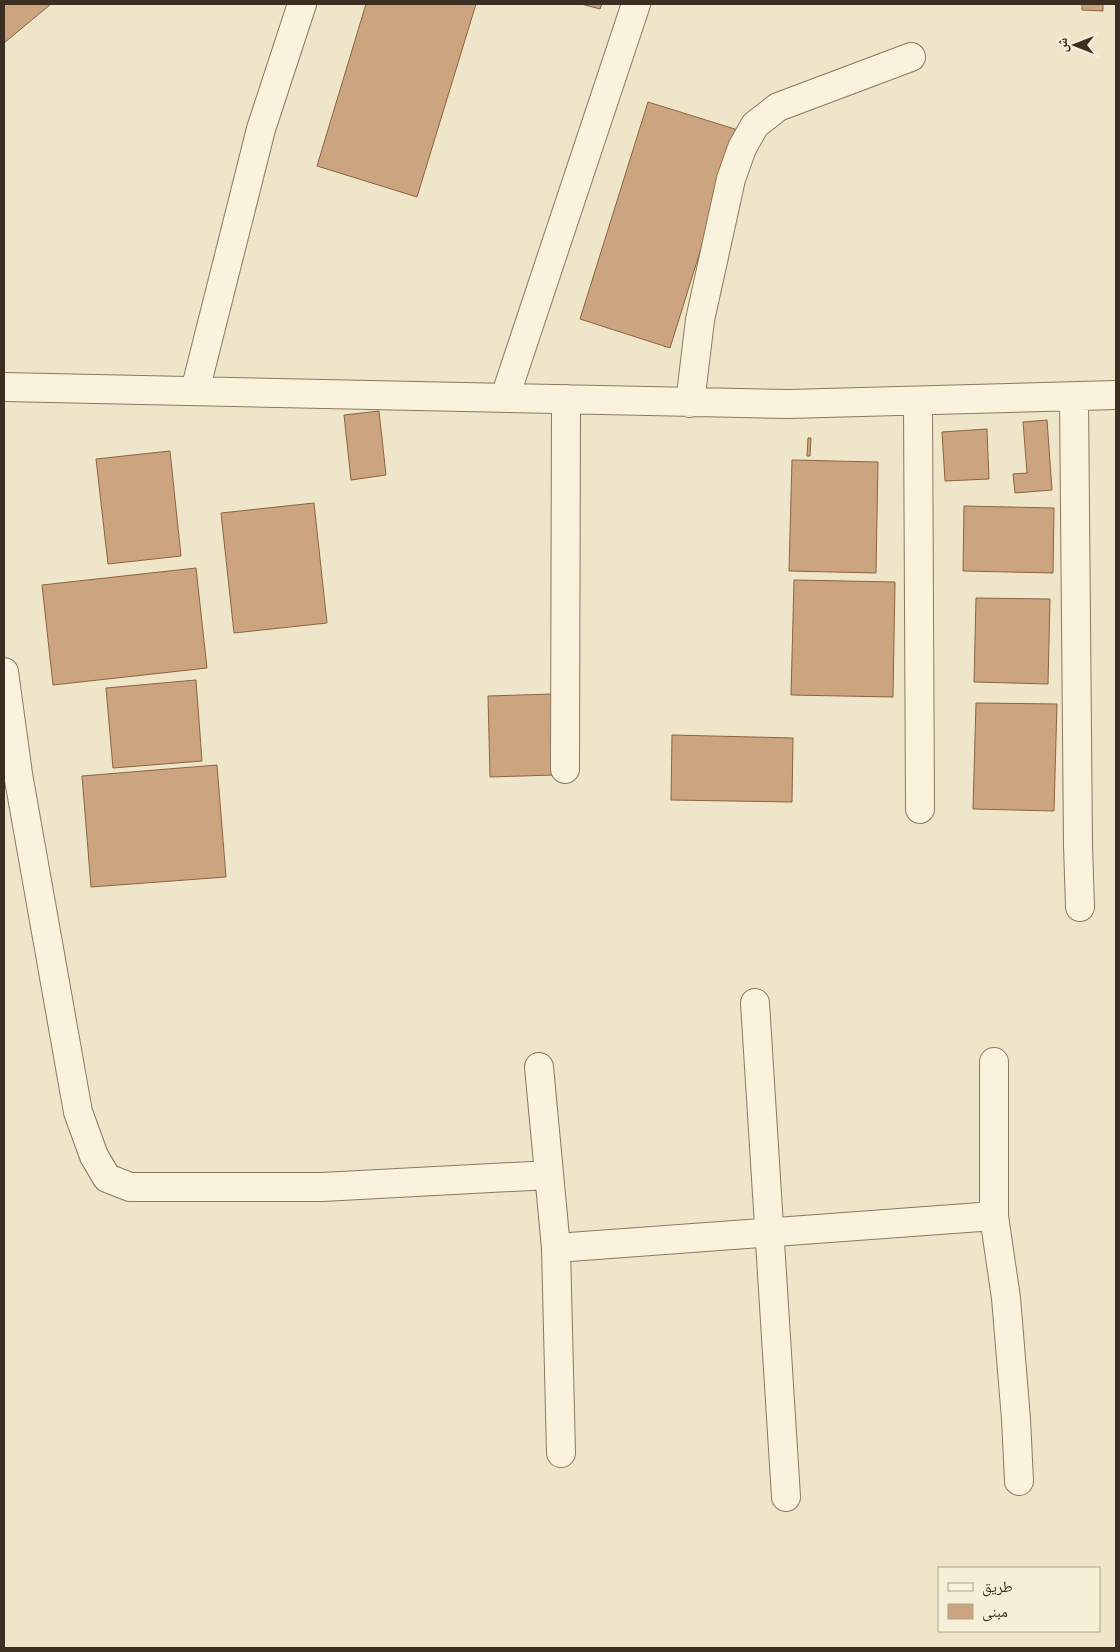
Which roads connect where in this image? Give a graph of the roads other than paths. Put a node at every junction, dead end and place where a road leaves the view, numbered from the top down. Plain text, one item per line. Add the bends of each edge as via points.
1 (302, 4) edge
2 (636, 4) edge
3 (911, 57) dead end
4 (4, 387) edge
5 (195, 391) junction
6 (1116, 395) edge
7 (505, 397) junction
8 (1074, 397) junction
9 (566, 400) junction
10 (918, 402) junction
11 (690, 403) junction
12 (4, 672) edge
13 (565, 769) dead end
14 (920, 809) dead end
15 (1080, 908) dead end
16 (756, 1003) dead end
17 (994, 1062) dead end
18 (539, 1067) dead end
19 (549, 1175) junction
20 (994, 1216) junction
21 (768, 1234) junction
22 (556, 1248) junction
23 (561, 1453) dead end
24 (1019, 1481) dead end
25 (786, 1497) dead end

1 - 5 street via 261,129
2 - 7 street
3 - 11 street via 778,107 755,125 742,148 729,189 700,320
4 - 5 street
5 - 7 street
6 - 8 street
7 - 9 street
8 - 10 street
8 - 15 street
9 - 11 street
9 - 13 street
10 - 11 street
10 - 14 street
12 - 19 street via 18,774 78,1112 106,1178 130,1188 322,1187
16 - 21 street
17 - 20 street
18 - 19 street
19 - 22 street
20 - 21 street
20 - 24 street via 1006,1307
21 - 22 street
21 - 25 street
22 - 23 street

